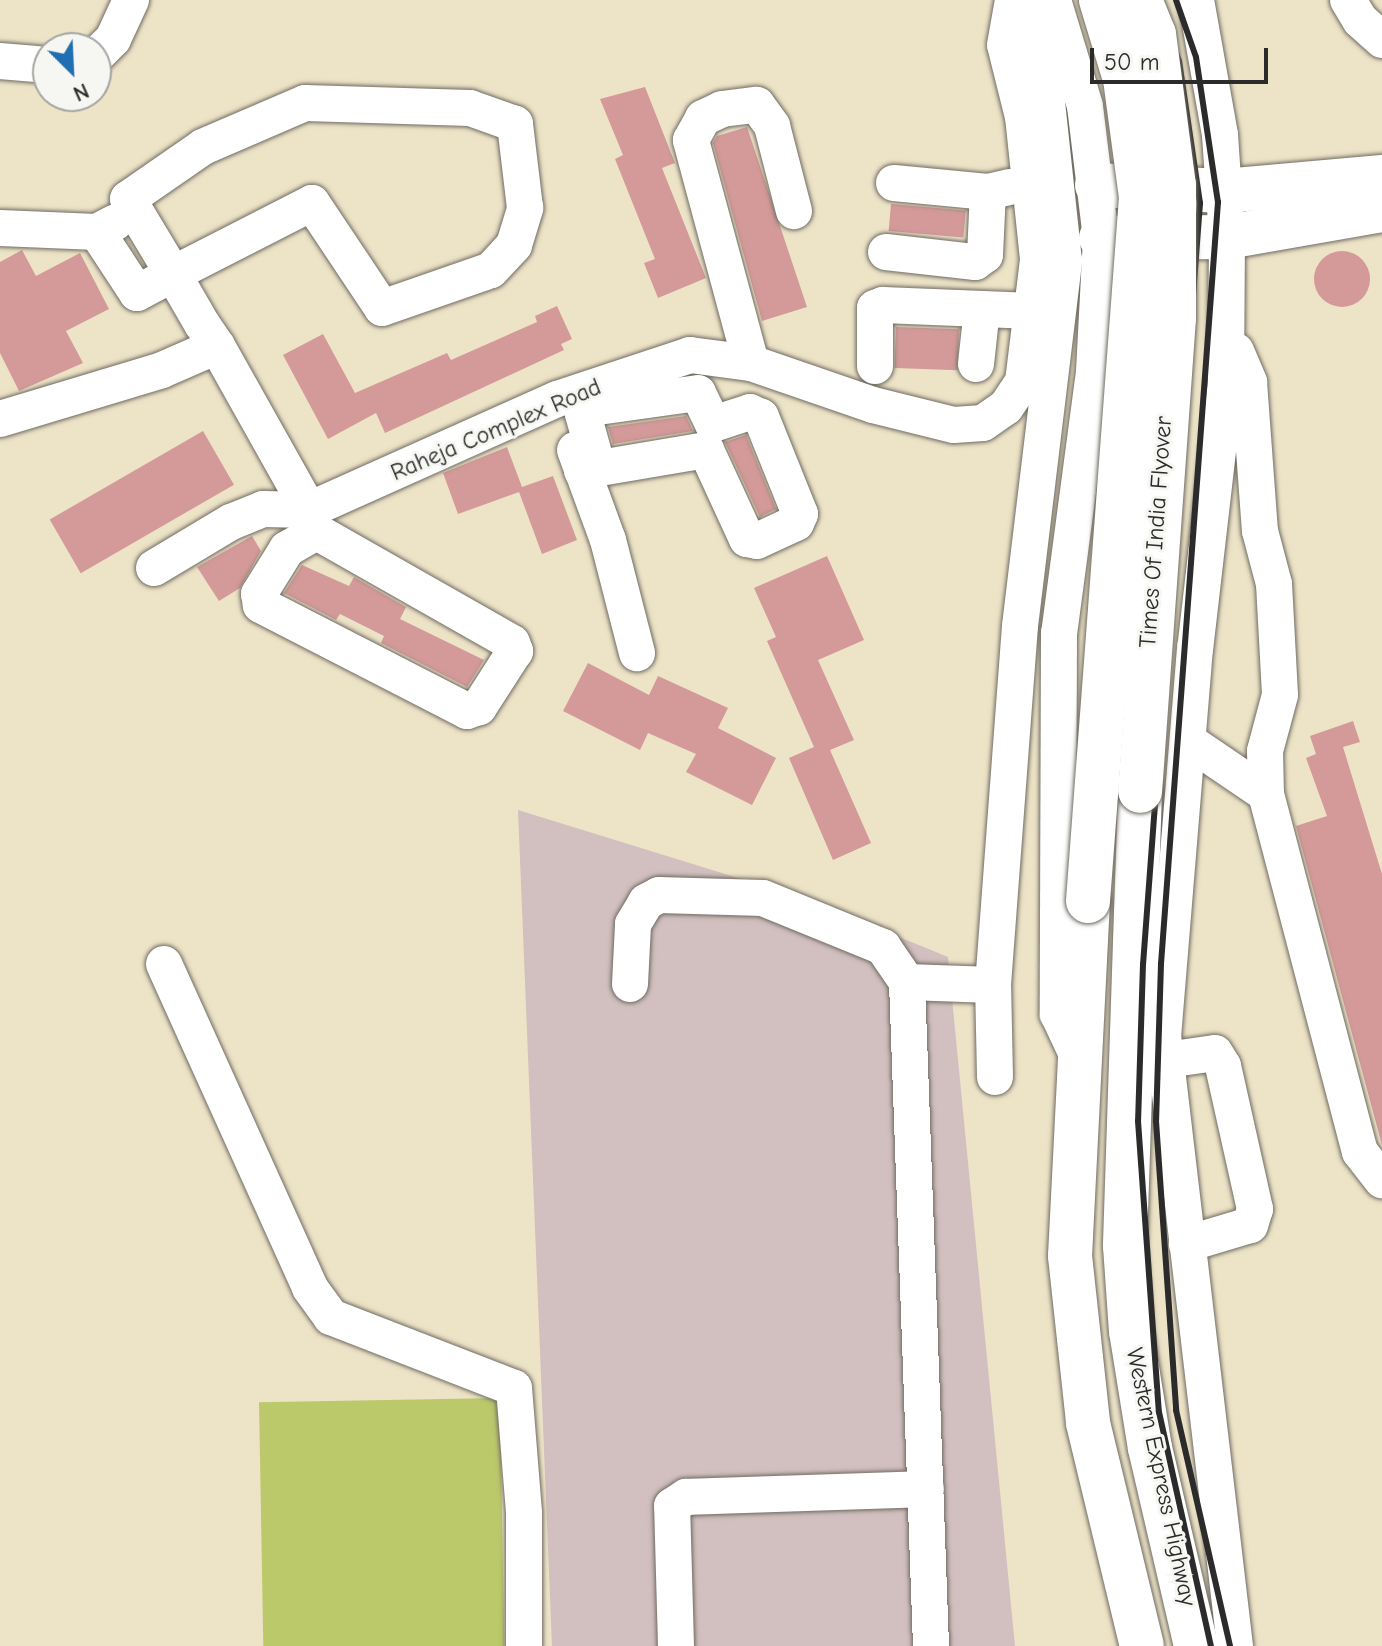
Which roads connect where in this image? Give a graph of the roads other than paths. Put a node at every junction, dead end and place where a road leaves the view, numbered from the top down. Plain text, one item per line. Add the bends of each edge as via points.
1 (131, 0) edge
2 (1013, 0) edge
3 (1052, 0) edge
4 (1101, 0) edge
5 (1140, 0) edge
6 (1196, 0) edge
7 (1348, 0) edge
8 (112, 40) edge
9 (1382, 40) edge
10 (0, 61) edge
11 (32, 64) edge
12 (1382, 177) edge
13 (1030, 181) junction
14 (894, 183) dead end
15 (1097, 185) junction
16 (1224, 191) junction
17 (988, 192) junction
18 (128, 199) junction
19 (1382, 210) edge
20 (794, 211) dead end
21 (0, 228) edge
22 (97, 232) junction
23 (1227, 237) junction
24 (1101, 238) junction
25 (886, 252) dead end
26 (173, 274) junction
27 (982, 309) junction
28 (1033, 311) junction
29 (1226, 327) junction
30 (217, 346) junction
31 (751, 363) junction
32 (976, 364) dead end
33 (875, 366) dead end
34 (557, 399) junction
35 (4, 412) edge
36 (590, 469) junction
37 (313, 521) junction
38 (154, 568) dead end
39 (637, 653) dead end
40 (1188, 741) junction
41 (1266, 794) junction
42 (164, 964) dead end
43 (907, 982) junction
44 (630, 984) dead end
45 (993, 985) junction
46 (1155, 1054) junction
47 (1083, 1066) junction
48 (995, 1077) dead end
49 (1382, 1180) edge
50 (1187, 1244) junction
51 (926, 1489) junction
52 (524, 1646) edge
53 (676, 1646) edge
54 (931, 1646) edge
55 (1142, 1646) edge
56 (1196, 1646) edge
57 (1235, 1646) edge

1 - 8 street
2 - 13 street, Raheja Complex Road via 1005,45 1023,117
3 - 15 street via 1085,106
3 - 45 street via 1039,26 1064,261 1020,626
4 - 47 main road, Times Of India Flyover, bridge via 1125,79 1141,197 1088,901
5 - 46 main road, Times Of India Flyover, bridge via 1154,34 1174,185 1174,318 1154,552 1138,900
6 - 16 street via 1207,41
7 - 9 street
10 - 11 street
12 - 16 main road
13 - 17 street
13 - 28 street, Raheja Complex Road via 1038,259
14 - 17 street
15 - 16 main road
15 - 24 street
16 - 23 street
17 - 25 street via 985,255 975,262
18 - 22 street via 116,223
18 - 26 street
18 - 26 street via 203,147 305,103 470,108 515,124 525,208 514,245 491,270 382,308 312,203
19 - 23 main road
20 - 31 street via 772,126 757,105 722,109 703,118 691,140
21 - 22 street
22 - 26 street via 137,293
23 - 24 main road
23 - 29 street
24 - 47 street via 1094,372 1059,633 1058,1014
26 - 30 street
27 - 28 street
27 - 32 street
27 - 33 street via 875,308
28 - 31 street, Raheja Complex Road via 1023,382 1006,407 983,423 954,425 873,405
29 - 40 street via 1226,382
29 - 41 street via 1249,382 1260,531 1274,584 1280,695 1265,751
30 - 35 street via 162,370
30 - 37 street
31 - 34 street, Raheja Complex Road via 690,355
34 - 36 street
34 - 37 street, Raheja Complex Road
36 - 36 street via 710,437 698,393 591,408 583,414
36 - 39 street
37 - 37 street, Raheja Complex Road via 512,643 515,651 479,707 467,711 261,605 259,594 287,549
37 - 38 street via 263,509
40 - 41 street
40 - 46 street
41 - 49 street via 1360,1152
42 - 52 street via 310,1288 331,1317 514,1388 524,1513
43 - 44 street via 883,947 763,898 659,895 646,902 633,924
43 - 45 street
43 - 51 street
45 - 48 street
46 - 50 street
46 - 50 street via 1215,1053 1223,1066 1255,1209 1250,1225
46 - 56 main road, Western Express Highway via 1125,1197 1131,1331 1150,1448
47 - 55 main road via 1070,1256 1079,1351 1088,1423
50 - 57 street
51 - 53 street via 686,1497 672,1506
51 - 54 street

